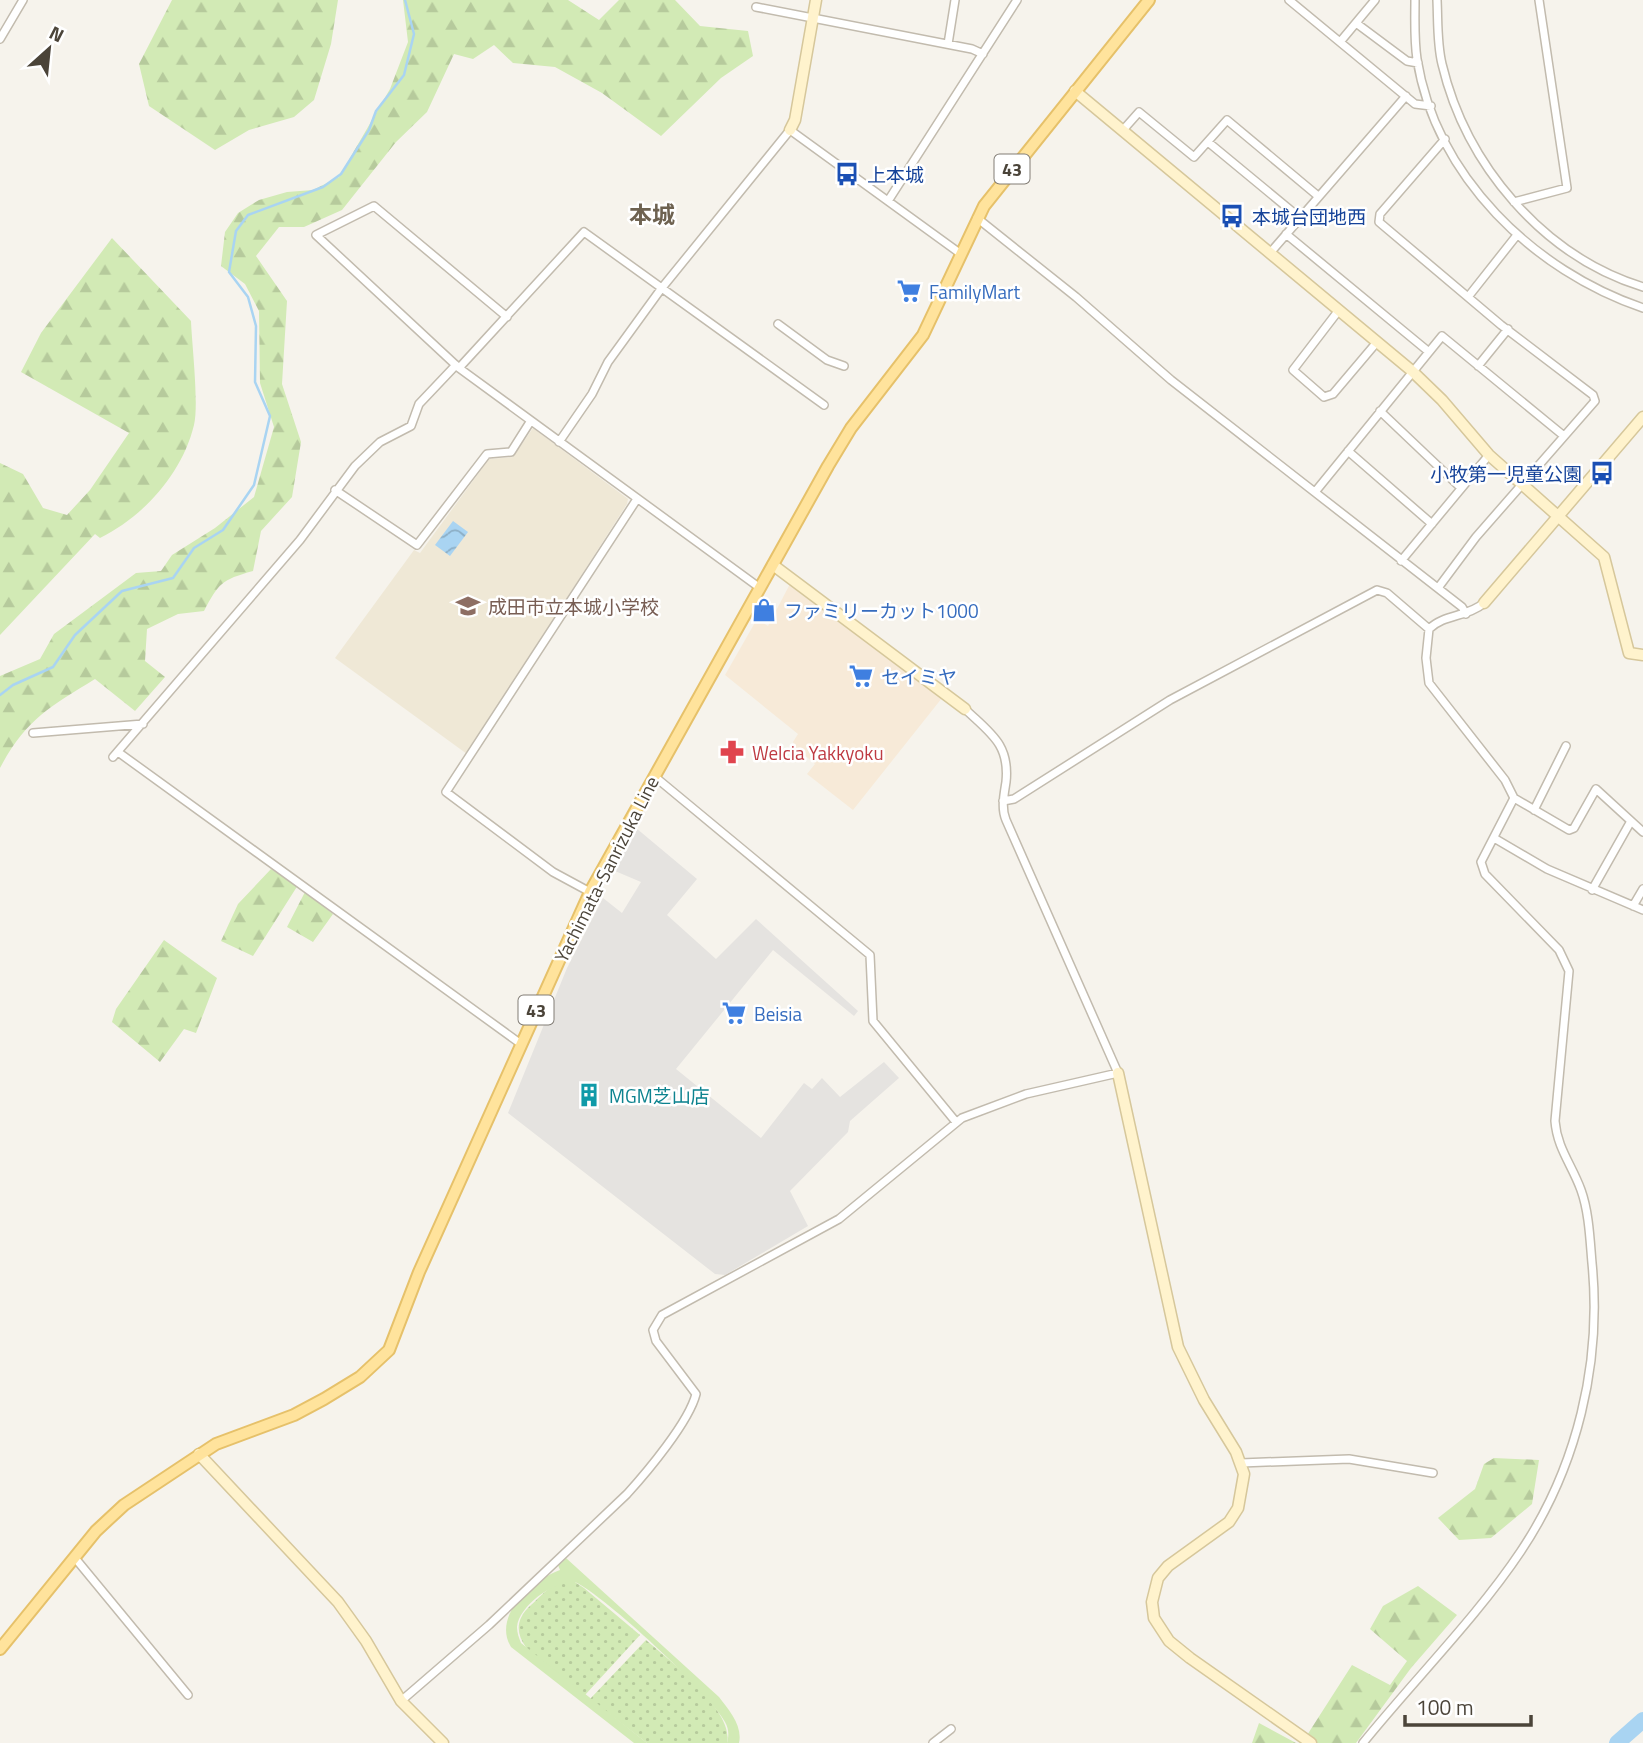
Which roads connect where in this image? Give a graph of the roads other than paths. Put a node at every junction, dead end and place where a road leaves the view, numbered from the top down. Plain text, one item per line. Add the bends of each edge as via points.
1 (23, 0) edge
2 (816, 0) edge
3 (955, 0) edge
4 (1017, 0) edge
5 (1149, 0) edge
6 (1289, 0) edge
7 (1375, 0) edge
8 (1415, 0) edge
9 (1437, 0) edge
10 (1539, 0) edge
11 (756, 7) dead end
12 (813, 19) junction
13 (1356, 23) junction
14 (0, 39) edge
15 (1340, 42) junction
16 (947, 44) junction
17 (983, 54) junction
18 (1418, 63) junction
19 (1075, 91) junction
20 (1406, 96) junction
21 (1431, 106) junction
22 (790, 130) junction
23 (1123, 130) junction
24 (1445, 139) junction
25 (1208, 142) junction
26 (1318, 196) junction
27 (888, 201) junction
28 (1514, 202) junction
29 (977, 218) junction
30 (1300, 218) junction
31 (1286, 234) junction
32 (1517, 235) junction
33 (1270, 253) junction
34 (961, 254) junction
35 (1643, 287) edge
36 (661, 289) junction
37 (1468, 297) junction
38 (1643, 308) edge
39 (1339, 310) junction
40 (507, 317) junction
41 (778, 324) dead end
42 (1507, 329) junction
43 (1377, 342) junction
44 (1429, 352) junction
45 (844, 366) dead end
46 (1478, 366) junction
47 (458, 367) junction
48 (1412, 372) junction
49 (824, 405) dead end
50 (1380, 411) junction
51 (1643, 417) edge
52 (530, 422) junction
53 (1564, 436) junction
54 (559, 442) junction
55 (1348, 451) junction
56 (1489, 455) junction
57 (1523, 485) junction
58 (1461, 488) junction
59 (335, 490) junction
60 (1315, 492) junction
61 (637, 499) junction
62 (1559, 516) junction
63 (1432, 524) junction
64 (1401, 561) junction
65 (773, 565) junction
66 (760, 588) junction
67 (1438, 588) junction
68 (1483, 603) joint
69 (1466, 614) junction
70 (1429, 629) junction
71 (1643, 654) edge
72 (965, 709) joint
73 (143, 724) junction
74 (33, 733) dead end
75 (1566, 746) dead end
76 (653, 775) junction
77 (1514, 798) junction
78 (1003, 801) junction
79 (1534, 810) junction
80 (1632, 821) junction
81 (1643, 832) edge
82 (1494, 838) junction
83 (1643, 889) edge
84 (1592, 890) junction
85 (590, 892) junction
86 (1633, 906) junction
87 (1643, 910) edge
88 (521, 1044) junction
89 (1118, 1073) junction
90 (956, 1122) junction
91 (199, 1454) junction
92 (1241, 1463) junction
93 (1433, 1473) dead end
94 (75, 1558) junction
95 (0, 1649) edge
96 (188, 1695) dead end
97 (401, 1701) junction
98 (951, 1729) dead end
99 (443, 1743) edge
100 (933, 1743) edge
101 (1311, 1743) edge
102 (1363, 1743) edge

1 - 14 street
2 - 12 street
3 - 16 street
4 - 17 street
5 - 19 main road, Yachimata-Sanrizuka Line / 43
6 - 15 street
7 - 13 street
8 - 18 street
9 - 28 street via 1441,62 1457,109 1478,153
10 - 28 street via 1567,188
11 - 12 street
12 - 16 street
12 - 22 street
13 - 15 street
13 - 18 street via 1407,61
15 - 20 street
16 - 17 street
17 - 27 street
18 - 21 street
19 - 23 street
19 - 29 main road, Yachimata-Sanrizuka Line / 43
20 - 21 street via 1418,106
20 - 26 street
21 - 24 street
22 - 27 street
22 - 36 street
23 - 25 street via 1139,112 1194,157
23 - 33 street
24 - 32 street via 1475,189
24 - 37 street via 1378,220
25 - 26 street via 1227,120
25 - 30 street
26 - 30 street
27 - 34 street
28 - 35 street via 1568,249
29 - 34 main road, Yachimata-Sanrizuka Line / 43
29 - 60 street via 1171,380
30 - 31 street
31 - 33 street
31 - 44 street
32 - 37 street
32 - 38 street via 1570,275
33 - 39 street
34 - 65 main road, Yachimata-Sanrizuka Line / 43 via 923,335 851,428
36 - 40 street via 584,232
36 - 49 street
36 - 54 street via 608,362
37 - 42 street
39 - 43 street
39 - 43 street via 1293,370 1324,397 1333,394
40 - 47 street
40 - 47 street via 374,206 316,235
41 - 45 street via 827,360
42 - 46 street
42 - 53 street via 1593,395 1594,404
43 - 48 street
44 - 46 street via 1442,336
44 - 48 street
46 - 53 street
47 - 52 street
47 - 59 street via 419,404 411,426 380,442
48 - 50 street
48 - 56 street
50 - 55 street
50 - 58 street
51 - 62 street
52 - 54 street
52 - 59 street via 511,452 487,454 417,545
53 - 57 street
54 - 61 street
55 - 60 street
55 - 63 street
56 - 57 street
56 - 58 street
57 - 62 street
57 - 67 street
58 - 63 street
59 - 73 street via 300,540
60 - 64 street
61 - 66 street
61 - 85 street via 446,792 553,872
62 - 68 street
62 - 71 street via 1604,557 1629,653
63 - 64 street
64 - 67 street
65 - 66 main road, Yachimata-Sanrizuka Line / 43
65 - 72 street
66 - 76 main road, Yachimata-Sanrizuka Line / 43
67 - 69 street
68 - 69 street
69 - 70 street
70 - 77 street via 1429,683
70 - 78 street via 1387,593 1373,590 1170,700 1014,799
72 - 78 street via 1003,750 1007,766
73 - 74 street
73 - 88 street via 116,755
75 - 79 street
76 - 85 main road, Yachimata-Sanrizuka Line / 43
76 - 90 street via 870,955 873,1021
77 - 79 street
77 - 82 street
78 - 89 street via 1006,820
79 - 80 street via 1569,830 1595,789
80 - 81 street
80 - 84 street
82 - 84 street
82 - 102 street via 1481,862 1485,874 1559,950 1569,971 1555,1121 1558,1144 1584,1203 1595,1311 1591,1362 1577,1431 1562,1475 1532,1533 1498,1583
83 - 86 street
84 - 86 street
85 - 88 main road, Yachimata-Sanrizuka Line / 43
86 - 87 street
88 - 91 main road, Yachimata-Sanrizuka Line / 43 via 388,1350 360,1377 324,1399
89 - 90 street via 1026,1094
89 - 92 street via 1178,1347
90 - 97 street via 839,1219 658,1319 653,1330 656,1341 696,1394 682,1420 627,1494
91 - 94 main road, Yachimata-Sanrizuka Line / 43 via 110,1517
91 - 97 street via 343,1608
92 - 93 street via 1349,1459
92 - 101 street via 1244,1483 1238,1508 1224,1527 1162,1572 1153,1592 1154,1618 1180,1649
94 - 95 main road, Yachimata-Sanrizuka Line / 43
94 - 96 street
97 - 99 street
98 - 100 street

